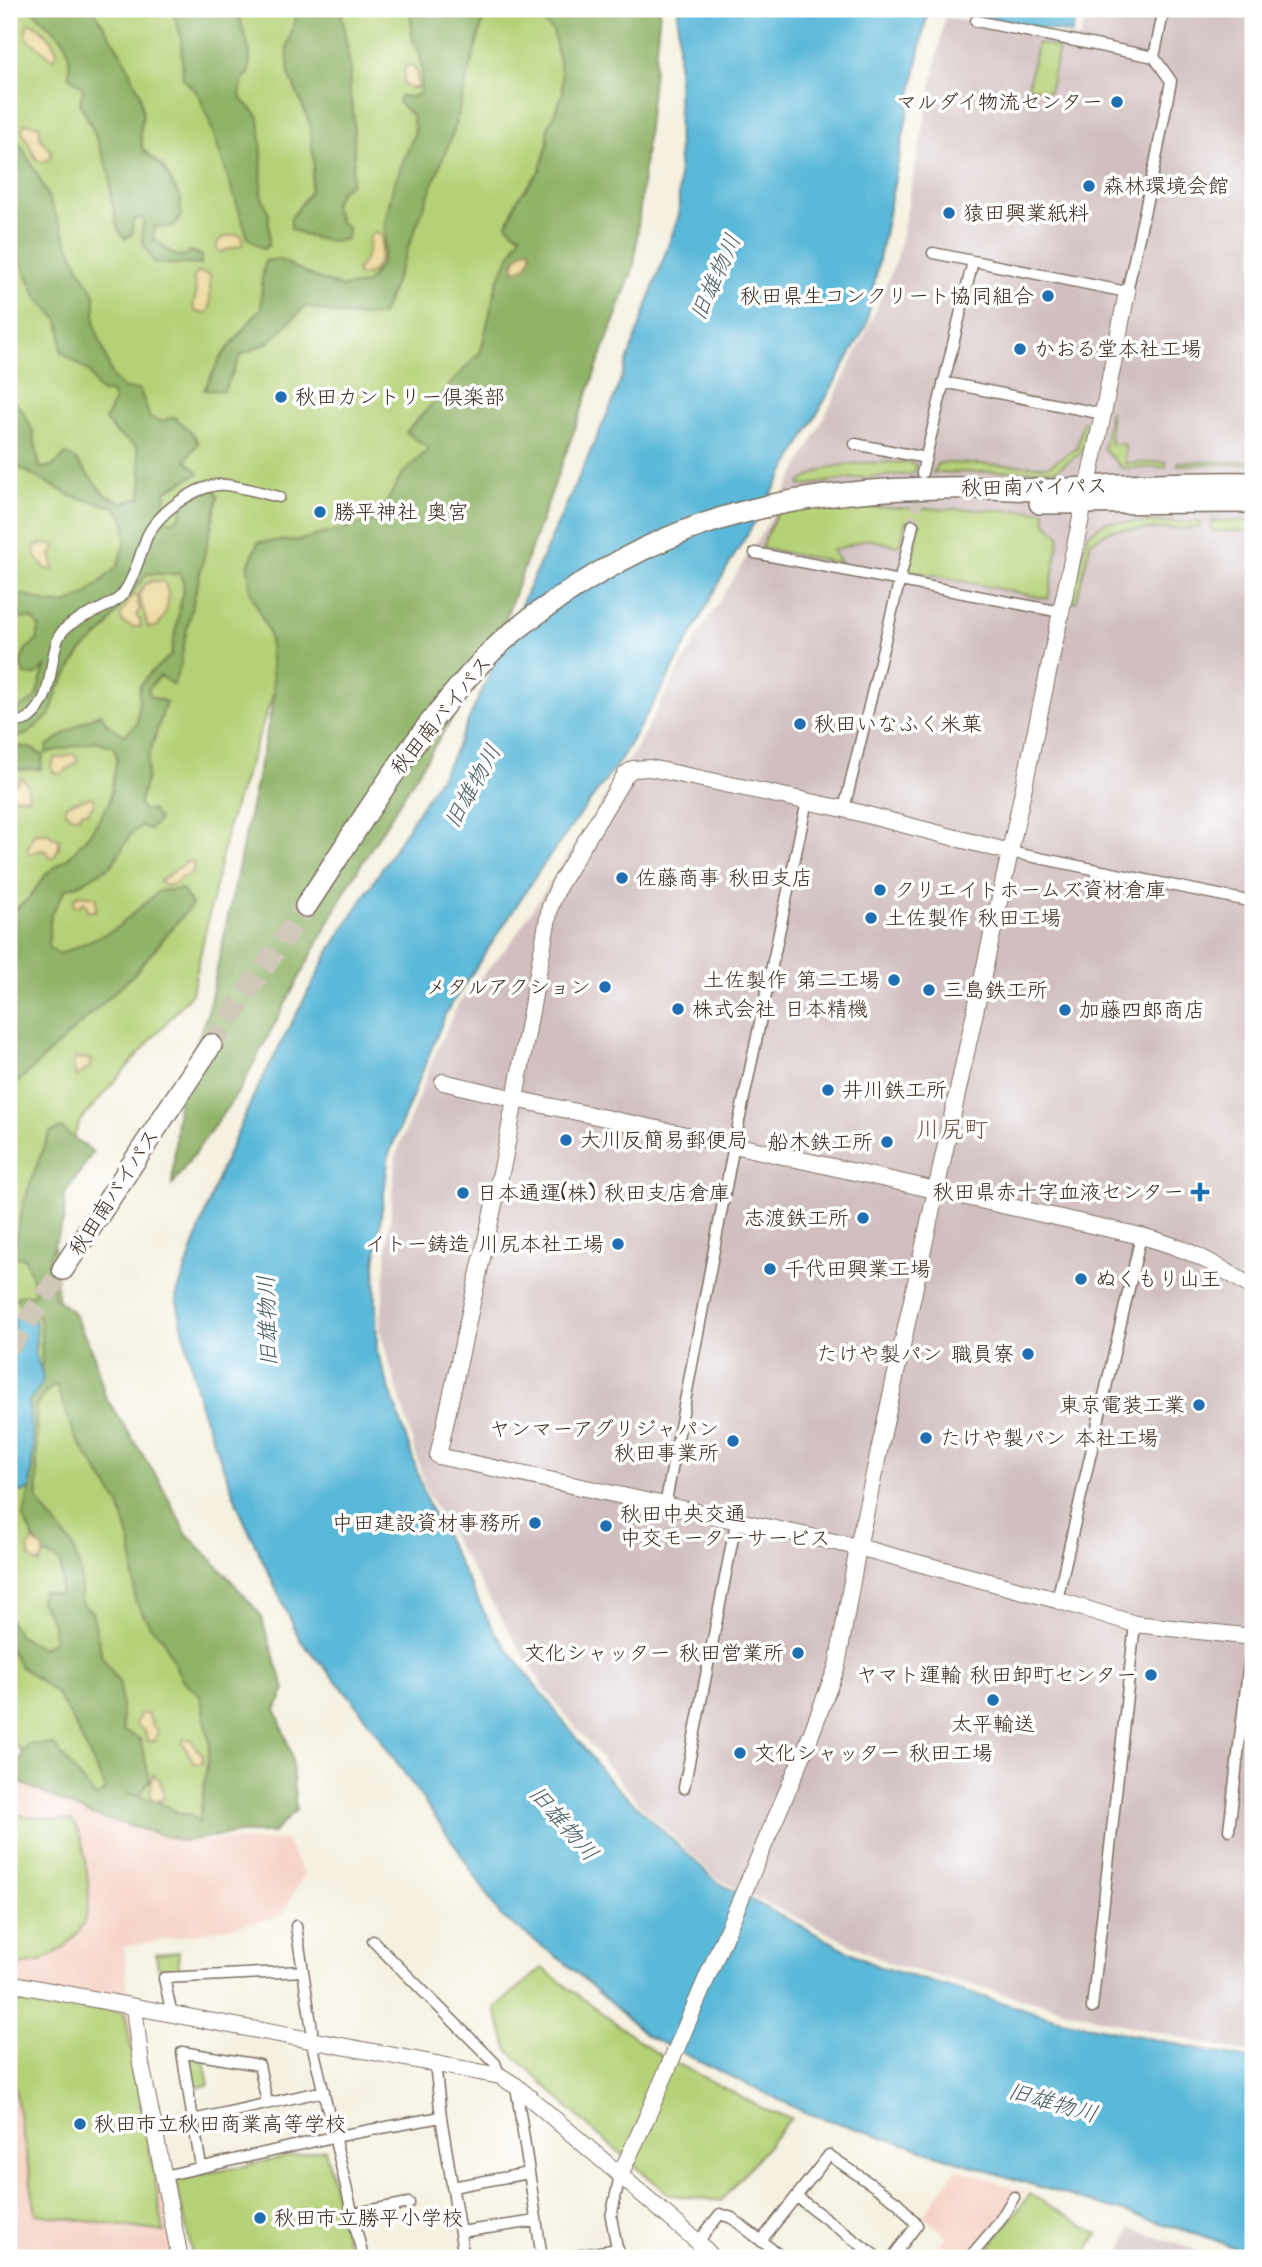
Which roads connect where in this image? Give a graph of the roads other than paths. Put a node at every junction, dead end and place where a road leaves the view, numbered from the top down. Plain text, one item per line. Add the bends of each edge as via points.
1 (1164, 9) edge
2 (976, 21) dead end
3 (1154, 57) junction
4 (933, 253) dead end
5 (973, 261) junction
6 (1127, 292) junction
7 (943, 382) junction
8 (1103, 414) junction
9 (855, 444) dead end
10 (926, 458) junction
11 (922, 473) tunnel mouth
12 (1253, 482) edge
13 (1085, 495) junction
14 (279, 497) dead end
15 (1253, 502) edge
16 (913, 525) tunnel mouth
17 (755, 552) dead end
18 (900, 579) junction
19 (1061, 612) junction
20 (9, 723) edge
21 (807, 800) junction
22 (844, 809) junction
23 (1010, 852) junction
24 (1253, 902) edge
25 (306, 906) tunnel mouth
26 (211, 1045) tunnel mouth
27 (443, 1082) dead end
28 (515, 1100) junction
29 (734, 1144) junction
30 (937, 1190) junction
31 (1141, 1236) junction
32 (63, 1269) tunnel mouth
33 (1253, 1288) edge
34 (665, 1506) junction
35 (736, 1522) junction
36 (858, 1547) junction
37 (1057, 1600) junction
38 (1135, 1624) junction
39 (1253, 1637) edge
40 (684, 1788) dead end
41 (1229, 1830) dead end
42 (296, 1926) dead end
43 (373, 1941) dead end
44 (303, 1971) junction
45 (9, 1983) edge
46 (134, 2007) junction
47 (1091, 2008) dead end
48 (172, 2015) junction
49 (311, 2039) junction
50 (435, 2063) junction
51 (500, 2076) junction
52 (516, 2086) junction
53 (324, 2091) junction
54 (267, 2102) junction
55 (441, 2118) junction
56 (193, 2120) junction
57 (333, 2137) junction
58 (201, 2166) junction
59 (529, 2173) junction
60 (620, 2175) junction
61 (164, 2176) junction
62 (452, 2187) junction
63 (797, 2197) junction
64 (1014, 2197) dead end
65 (409, 2203) dead end
66 (352, 2214) junction
67 (536, 2221) junction
68 (460, 2232) junction
69 (761, 2241) junction
70 (698, 2242) junction
71 (619, 2254) edge
72 (180, 2258) edge
73 (363, 2258) edge
74 (464, 2258) edge
75 (542, 2258) edge
76 (563, 2258) edge
77 (713, 2258) edge
78 (783, 2258) edge
79 (878, 2258) edge
80 (892, 2258) edge
81 (969, 2258) edge

1 - 3 street
2 - 3 street
3 - 6 street via 1171,81
4 - 5 street
5 - 6 street
5 - 7 street
6 - 8 street
7 - 8 street
7 - 10 street
8 - 13 street
9 - 10 street
10 - 11 street
12 - 13 highway, 秋田南バイパス
13 - 15 highway, 秋田南バイパス
13 - 19 street
13 - 25 highway, 秋田南バイパス via 804,499 729,514 661,540 599,572 550,604 494,650 451,696 392,775
14 - 20 street via 224,485 194,493 172,506 150,527 119,599 65,628 58,638 39,707 28,720
16 - 18 street
17 - 18 street
18 - 19 street
18 - 22 street
19 - 23 street
21 - 22 street
21 - 28 street via 650,768 626,774 553,896
21 - 29 street
22 - 23 street
23 - 24 street
23 - 30 street
26 - 32 highway, 秋田南バイパス
27 - 28 street
28 - 29 street
28 - 34 street via 438,1456
29 - 30 street
29 - 34 street
30 - 31 street
30 - 36 street
31 - 33 street via 1202,1257
31 - 37 street
34 - 35 street
35 - 36 street
35 - 40 street
36 - 37 street
36 - 60 street via 837,1666 805,1750
37 - 38 street
38 - 39 street
38 - 47 street
39 - 41 street
42 - 44 street
43 - 51 street via 495,2063
44 - 48 street via 164,1978
44 - 49 street
45 - 46 street
46 - 48 street
46 - 61 street
48 - 49 street
49 - 50 street
49 - 53 street
50 - 51 street
50 - 55 street
51 - 52 street
52 - 59 street
52 - 60 street
53 - 54 street
53 - 57 street
54 - 56 street
54 - 56 street via 259,2066 181,2052
55 - 57 street
55 - 62 street
56 - 58 street
57 - 58 street
57 - 66 street
58 - 61 street
59 - 62 street
59 - 67 street
60 - 70 street
60 - 71 street via 611,2217
61 - 72 street
62 - 68 street
63 - 69 street
63 - 79 street
63 - 80 street via 829,2155 897,2202 917,2225
64 - 81 street
65 - 66 street
66 - 73 street
67 - 68 street
67 - 75 street
68 - 74 street
69 - 70 street via 720,2214
69 - 78 street
70 - 77 street
71 - 76 street

